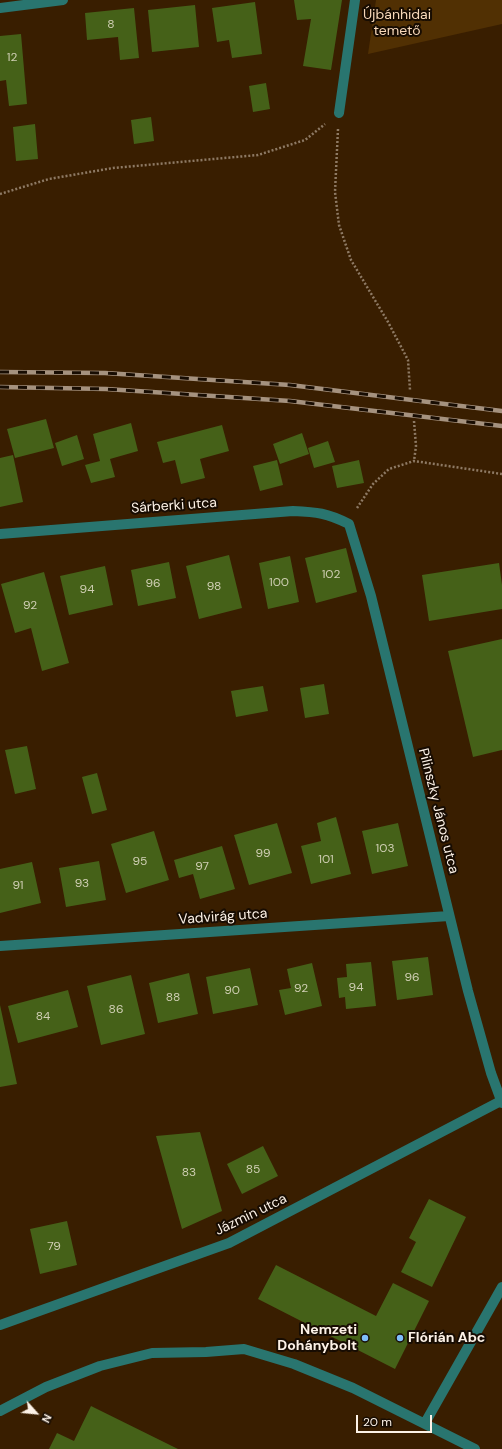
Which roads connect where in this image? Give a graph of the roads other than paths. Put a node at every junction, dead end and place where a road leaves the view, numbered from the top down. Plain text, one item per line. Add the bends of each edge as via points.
1 (63, 0) edge
2 (355, 0) edge
3 (0, 8) edge
4 (339, 113) road end
5 (349, 524) joint
6 (0, 534) edge
7 (449, 916) junction
8 (0, 946) edge
9 (501, 1102) edge
10 (502, 1288) edge
11 (0, 1324) edge
12 (0, 1411) edge
13 (425, 1424) junction
14 (475, 1449) edge

1 - 3 street
2 - 4 street
5 - 6 street, Sárberki utca via 319,512 293,511
5 - 7 street, Pilinszky János utca via 371,596
7 - 8 street, Vadvirág utca
7 - 9 street, Pilinszky János utca
9 - 11 street, Jázmin utca via 229,1243
10 - 13 street
12 - 13 street via 46,1387 108,1364 152,1353 244,1349 294,1364 353,1388
13 - 14 street

